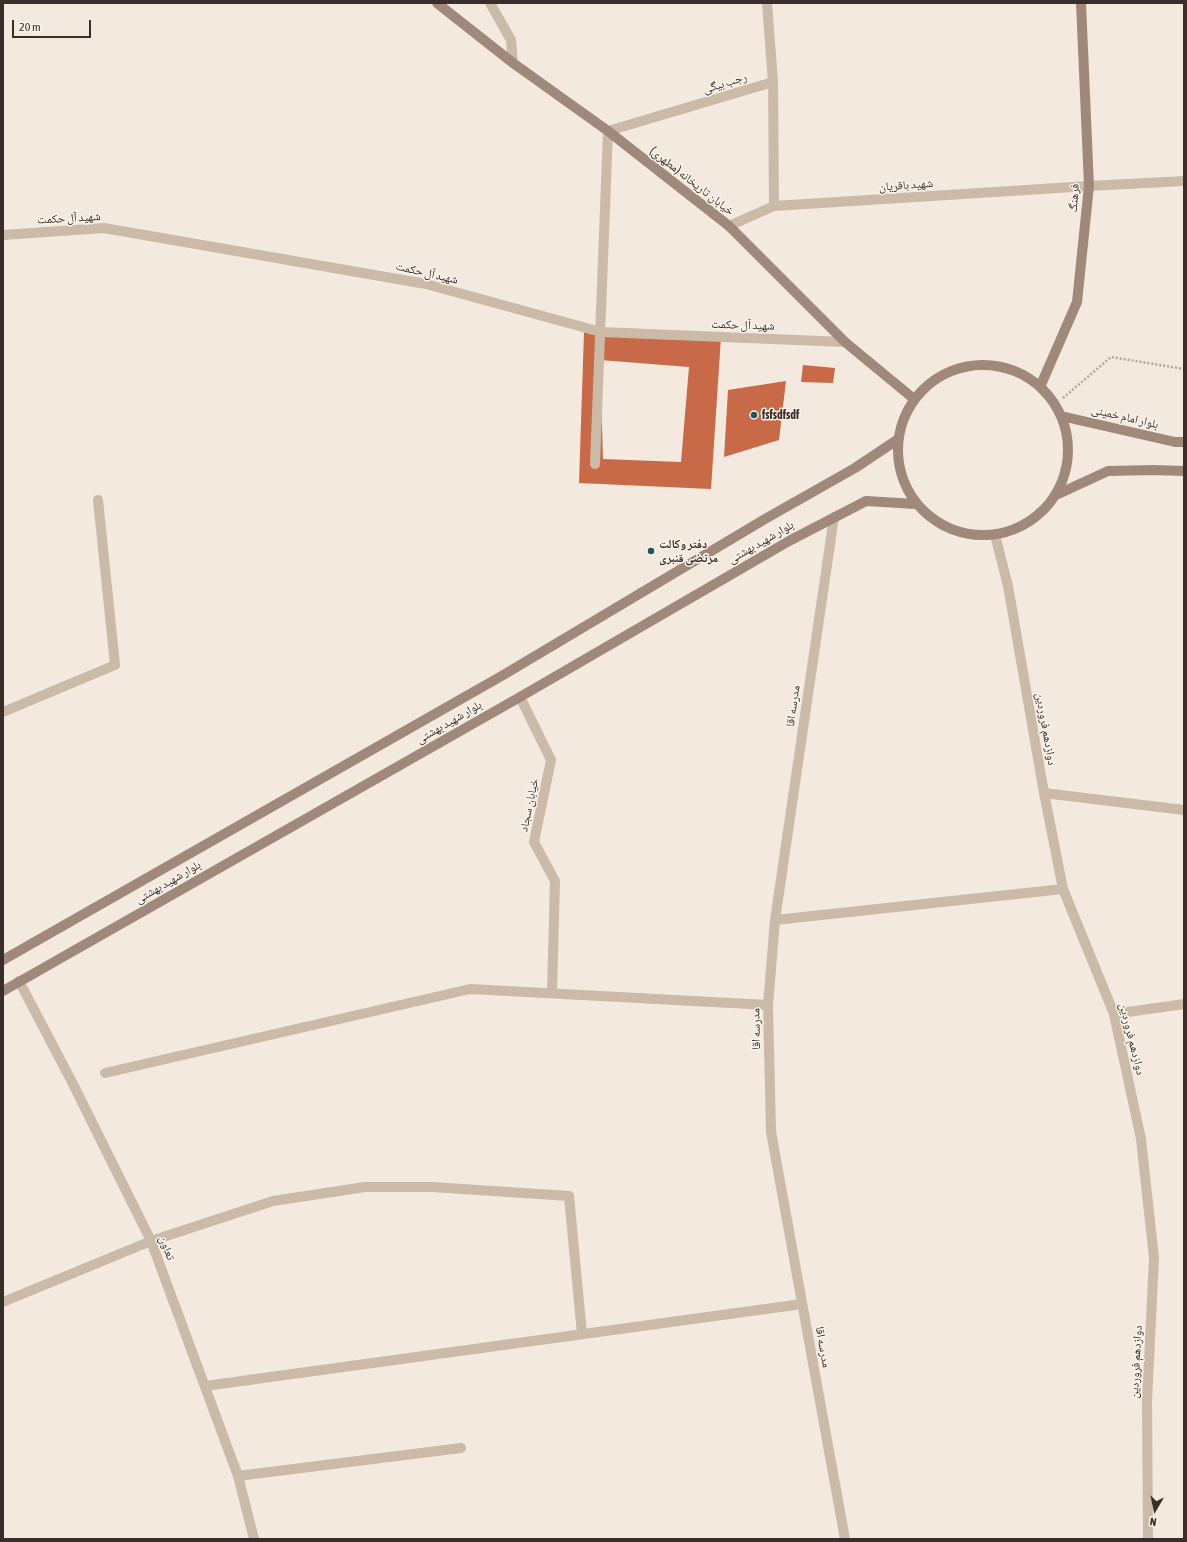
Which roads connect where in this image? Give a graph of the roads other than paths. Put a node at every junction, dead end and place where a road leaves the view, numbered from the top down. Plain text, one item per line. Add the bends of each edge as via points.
1 (437, 3) edge
2 (490, 3) edge
3 (767, 3) edge
4 (1081, 3) edge
5 (513, 63) junction
6 (773, 82) junction
7 (608, 131) junction
8 (1184, 181) edge
9 (1089, 186) junction
10 (774, 206) junction
11 (729, 226) junction
12 (3, 235) edge
13 (601, 332) junction
14 (845, 342) junction
15 (1040, 387) junction
16 (914, 399) junction
17 (1061, 416) junction
18 (897, 440) junction
19 (1184, 442) edge
20 (595, 464) dead end
21 (1184, 471) edge
22 (1056, 495) junction
23 (98, 500) dead end
24 (916, 504) junction
25 (834, 518) junction
26 (995, 534) junction
27 (520, 697) junction
28 (3, 712) edge
29 (1044, 793) junction
30 (1184, 810) edge
31 (1064, 889) junction
32 (775, 920) junction
33 (3, 960) edge
34 (19, 981) junction
35 (3, 991) edge
36 (552, 993) junction
37 (768, 1004) junction
38 (1184, 1004) edge
39 (1114, 1014) junction
40 (106, 1073) dead end
41 (151, 1241) junction
42 (3, 1302) edge
43 (802, 1304) junction
44 (582, 1334) junction
45 (205, 1386) junction
46 (461, 1448) dead end
47 (238, 1476) junction
48 (254, 1539) edge
49 (845, 1539) edge
50 (1148, 1539) edge

1 - 5 main road, خیابان تاریخانه (مطهری)
2 - 5 street via 511,40
3 - 6 street
4 - 9 main road, فرهنگ
5 - 7 main road, خیابان تاریخانه (مطهری)
6 - 7 street, رجب بیگی
6 - 10 street
7 - 11 main road, خیابان تاریخانه (مطهری)
7 - 13 street
8 - 9 street, شهید باقریان
9 - 10 street, شهید باقریان
9 - 15 main road, فرهنگ via 1077,302
10 - 11 street, شهید باقریان
11 - 14 main road, خیابان تاریخانه (مطهری)
12 - 13 street, شهید آل حکمت via 104,228 426,284
13 - 14 street, شهید آل حکمت
13 - 20 street
14 - 16 main road, خیابان تاریخانه (مطهری)
15 - 16 main road via 1023,375 984,364 944,373
15 - 17 main road
16 - 18 main road via 902,419
17 - 19 main road, بلوار امام خمینی
17 - 22 main road via 1067,436 1068,456 1064,476
18 - 24 main road via 898,463 904,484
18 - 33 main road, بلوار شهید بهشتی via 855,468 505,674
21 - 22 main road via 1108,471
22 - 26 main road via 1030,521 1013,530
23 - 28 street via 115,665
24 - 25 main road, بلوار شهید بهشتی via 866,501
24 - 26 main road via 932,519 951,530 973,535
25 - 27 main road, بلوار شهید بهشتی via 789,541
25 - 32 street, مدرسه اقا
26 - 29 street, دوازدهم فروردین via 1008,586
27 - 34 main road, بلوار شهید بهشتی
27 - 36 street, خیابان سجاد via 551,760 534,842 555,881
29 - 30 street
29 - 31 street, دوازدهم فروردین
31 - 32 street
31 - 39 street, دوازدهم فروردین
32 - 37 street, مدرسه اقا
34 - 35 main road, بلوار شهید بهشتی
34 - 41 street, تعاون
36 - 37 street
36 - 40 street via 470,989
37 - 43 street, مدرسه اقا via 771,1132
38 - 39 street
39 - 50 street, دوازدهم فروردین via 1141,1139 1154,1258 1147,1401
41 - 42 street
41 - 44 street via 273,1201 365,1186 432,1187 568,1196
41 - 45 street, تعاون
43 - 44 street
43 - 49 street, مدرسه اقا
44 - 45 street
45 - 47 street, تعاون
46 - 47 street
47 - 48 street, تعاون

